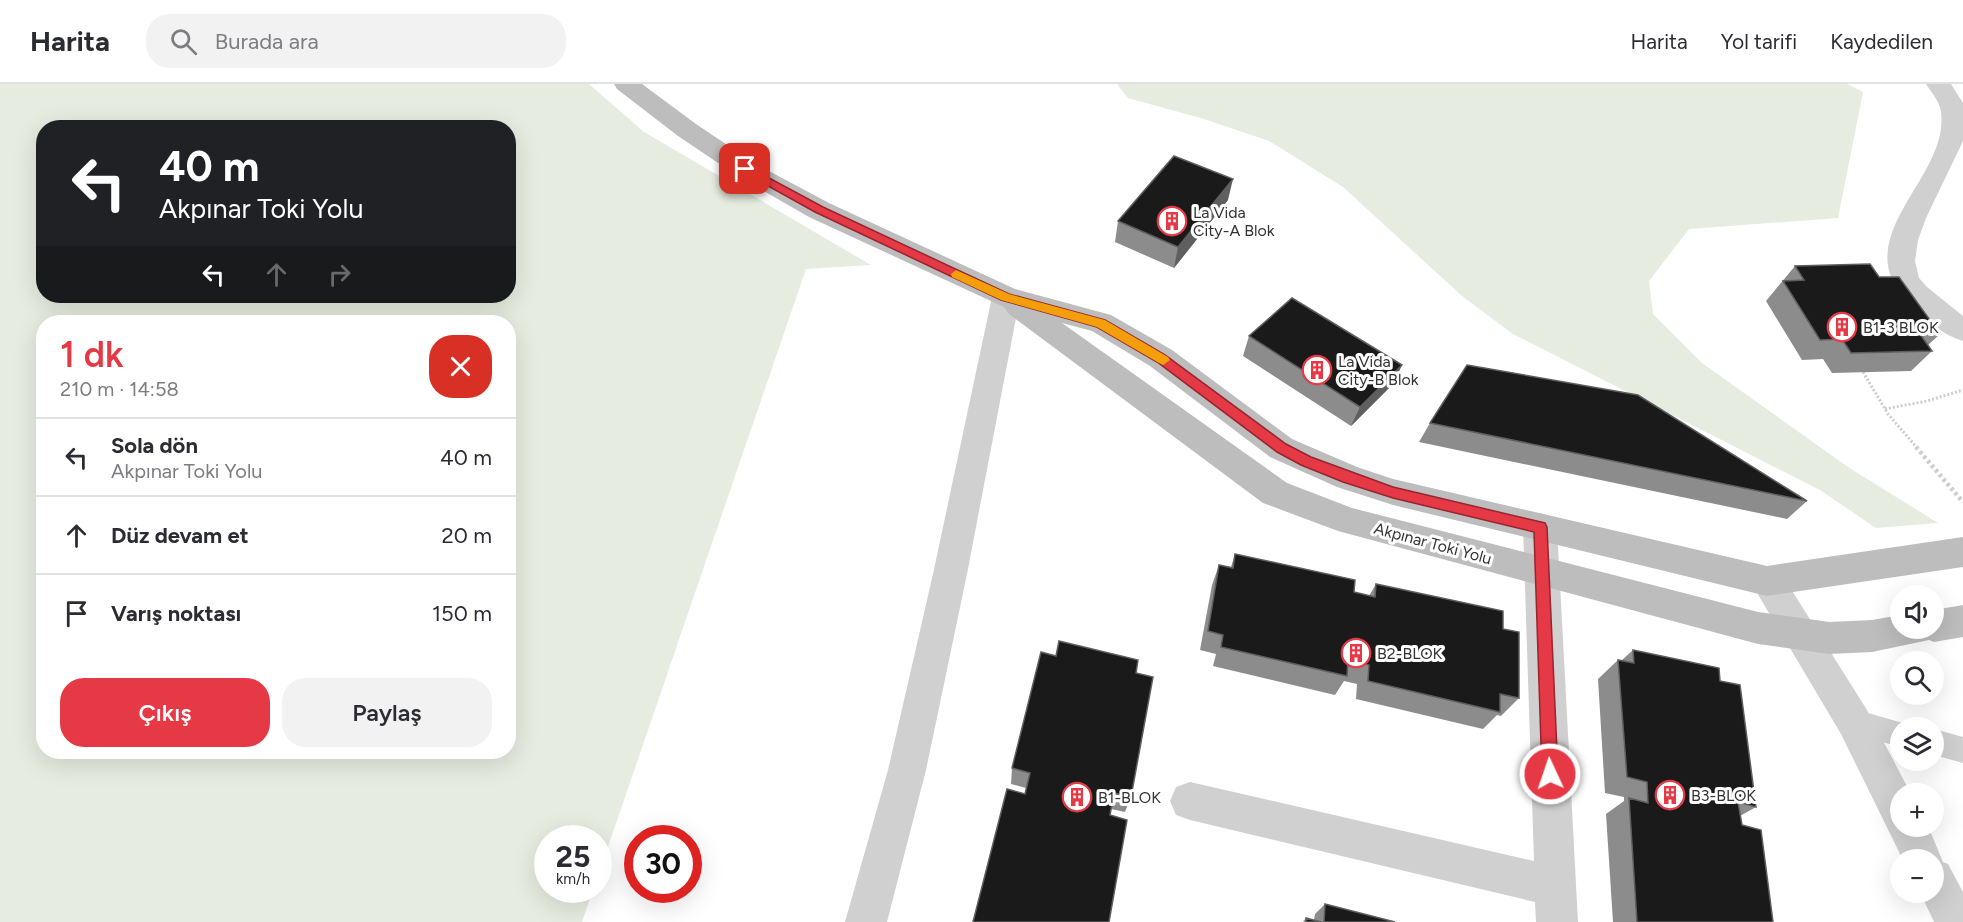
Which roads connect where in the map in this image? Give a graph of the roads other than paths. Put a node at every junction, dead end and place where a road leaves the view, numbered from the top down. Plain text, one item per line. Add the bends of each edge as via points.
1 (626, 84) edge
2 (1938, 84) edge
3 (1006, 297) junction
4 (1963, 330) edge
5 (1540, 527) junction
6 (1963, 552) edge
7 (1542, 572) junction
8 (1767, 582) junction
9 (1963, 621) edge
10 (1944, 624) edge
11 (1890, 633) edge
12 (1799, 634) junction
13 (1854, 722) junction
14 (1890, 731) edge
15 (1944, 745) edge
16 (1963, 750) edge
17 (1890, 793) edge
18 (1190, 801) dead end
19 (1944, 898) edge
20 (1556, 904) edge
21 (866, 922) edge
22 (1956, 922) edge

1 - 3 main road via 745,169 819,210
2 - 4 street via 1954,112 1955,133 1905,237 1900,264 1905,279 1920,299
3 - 5 main road via 1101,323 1161,358 1281,448 1348,478
3 - 7 main road, Akpınar Toki Yolu via 1275,493 1350,522
3 - 21 street via 951,574 909,759
5 - 7 street
5 - 8 main road
6 - 8 main road
7 - 12 main road, Akpınar Toki Yolu via 1758,628
7 - 20 street
8 - 12 street
9 - 10 main road
11 - 12 main road, Akpınar Toki Yolu via 1829,638
12 - 13 street
13 - 14 lane
13 - 17 street
15 - 16 lane
18 - 20 street
19 - 22 street

